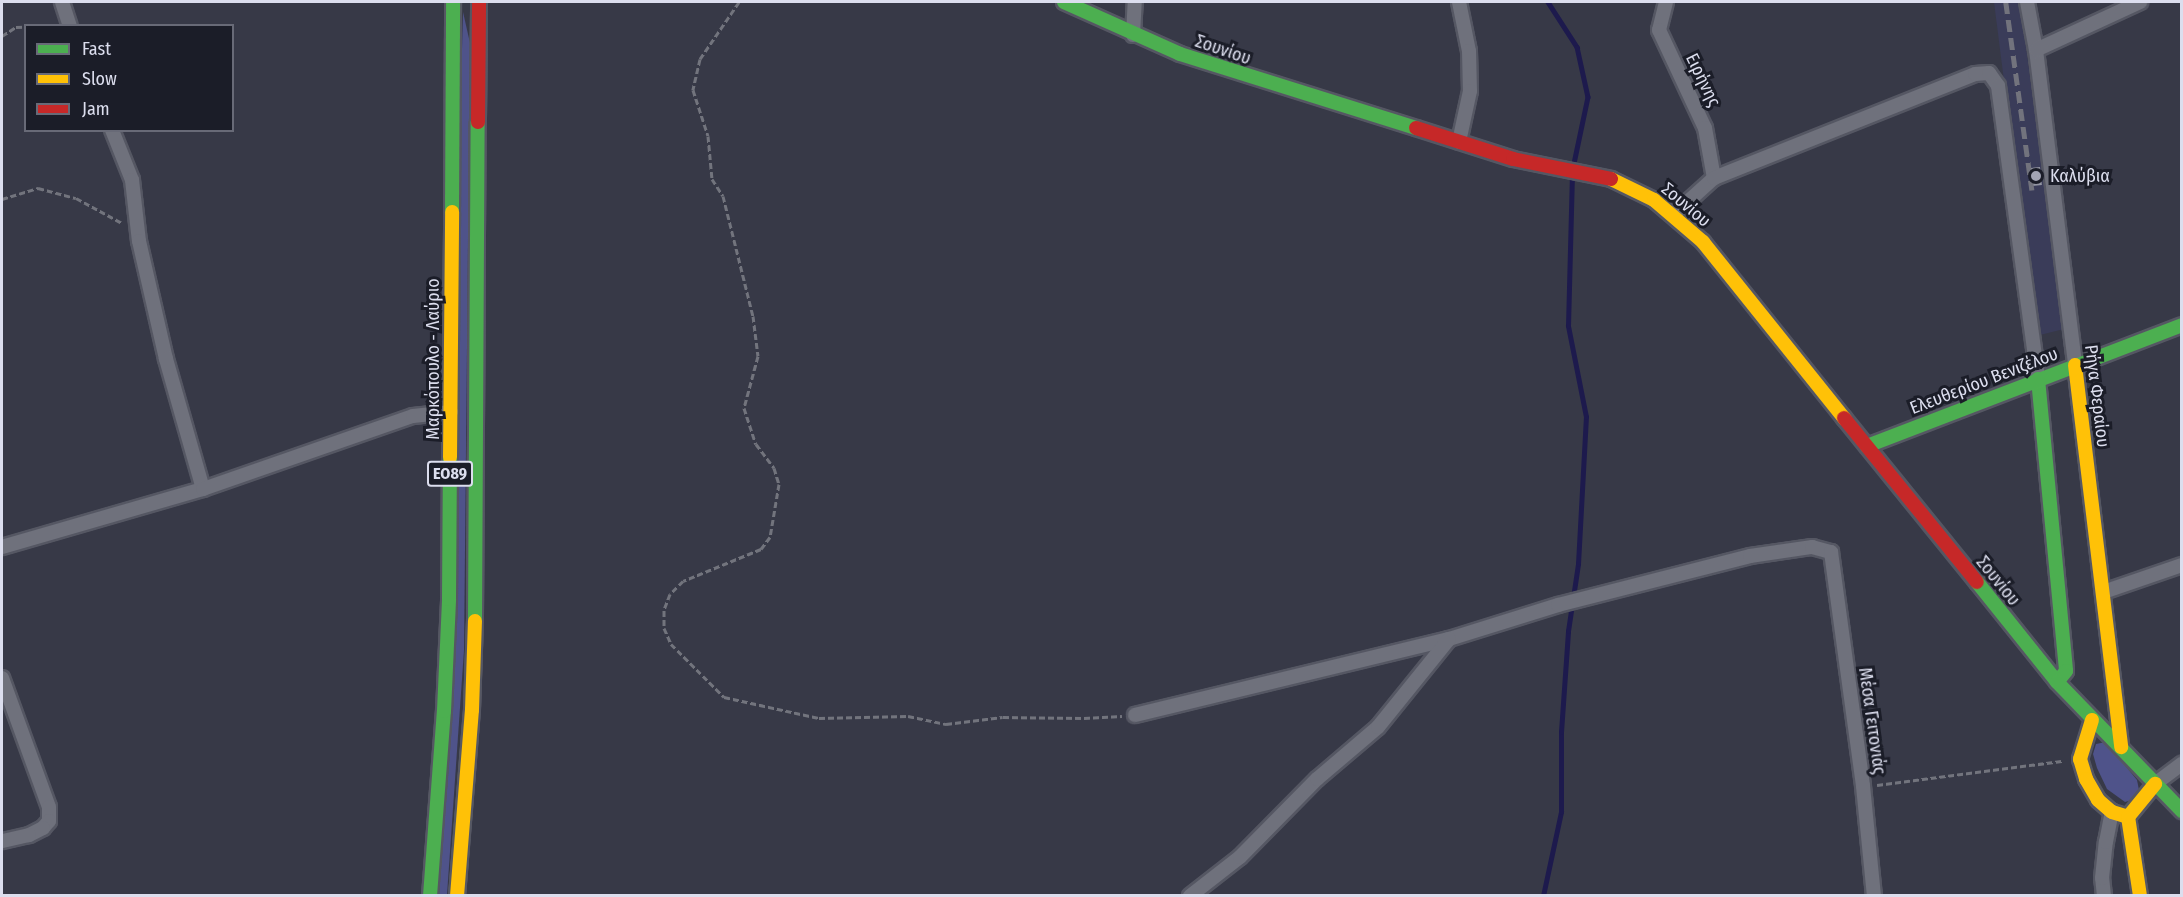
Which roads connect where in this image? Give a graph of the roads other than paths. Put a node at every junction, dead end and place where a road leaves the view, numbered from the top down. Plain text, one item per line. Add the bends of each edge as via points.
1 (62, 2) edge
2 (453, 2) edge
3 (479, 2) edge
4 (1064, 2) edge
5 (1135, 2) edge
6 (1459, 2) edge
7 (1666, 2) edge
8 (2027, 2) edge
9 (2140, 2) edge
10 (69, 24) edge
11 (1133, 35) junction
12 (2036, 50) junction
13 (113, 132) edge
14 (1459, 142) junction
15 (1714, 178) junction
16 (1672, 215) junction
17 (2181, 325) edge
18 (2075, 365) junction
19 (2038, 379) junction
20 (450, 412) junction
21 (1867, 446) junction
22 (203, 489) junction
23 (2, 548) edge
24 (2181, 565) edge
25 (2103, 592) junction
26 (1449, 639) junction
27 (2, 678) edge
28 (2057, 682) junction
29 (1135, 715) road end
30 (2092, 720) junction
31 (2121, 747) junction
32 (2181, 764) edge
33 (2155, 784) junction
34 (2181, 811) edge
35 (2112, 812) junction
36 (2128, 817) junction
37 (2, 841) edge
38 (430, 896) edge
39 (457, 896) edge
40 (1190, 896) edge
41 (1874, 896) edge
42 (2104, 896) edge
43 (2140, 896) edge

1 - 10 street
2 - 20 main road, Μαρκόπουλο - Λαύριο / ΕΟ89
3 - 39 main road, ΕΟ89 via 476,600 472,710
4 - 11 main road, Σουνίου
5 - 11 street
6 - 14 street via 1469,51 1470,92
7 - 15 street, Ειρήνης via 1659,30 1705,129
8 - 12 street, Ρήγα Φεραίου
9 - 12 street
11 - 14 main road, Σουνίου via 1251,78
12 - 18 street, Ρήγα Φεραίου
13 - 22 street via 132,180 137,230 166,359
14 - 16 main road, Σουνίου via 1513,159 1591,173 1631,186
15 - 16 street
15 - 19 street via 1975,74 1989,73 1998,86
16 - 21 main road, Σουνίου via 1703,242
17 - 18 main road, Ελευθερίου Βενιζέλου
18 - 19 main road, Ελευθερίου Βενιζέλου
18 - 25 main road, Ρήγα Φεραίου
19 - 21 main road, Ελευθερίου Βενιζέλου
19 - 28 main road via 2066,671
20 - 22 street via 413,416
20 - 38 main road, Μαρκόπουλο - Λαύριο / ΕΟ89 via 447,655
21 - 28 main road, Σουνίου
22 - 23 street
24 - 25 street
25 - 31 main road, Ρήγα Φεραίου
26 - 29 street
26 - 40 street via 1378,727 1317,779 1240,857
26 - 41 street, Μέσα Γειτονιάς via 1558,605 1750,556 1812,547 1831,552
27 - 37 street via 49,807 49,821 44,828
28 - 30 main road, Σουνίου
30 - 31 main road
30 - 35 main road via 2080,759 2085,779 2098,800
31 - 33 main road
32 - 33 street
33 - 34 main road
33 - 36 main road
35 - 36 main road
35 - 42 street via 2102,878
36 - 43 main road

